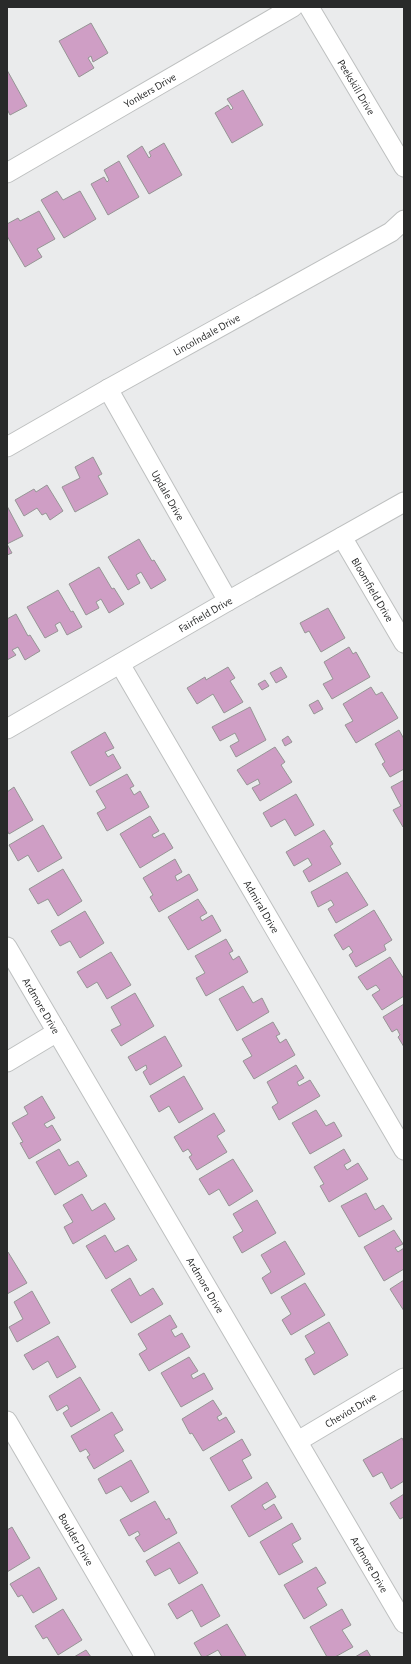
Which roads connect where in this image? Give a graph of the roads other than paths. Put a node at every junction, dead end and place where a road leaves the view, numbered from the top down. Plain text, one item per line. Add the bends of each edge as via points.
1 (293, 7) edge
2 (309, 7) edge
3 (404, 167) edge
4 (7, 174) edge
5 (404, 220) edge
6 (108, 389) junction
7 (7, 447) edge
8 (404, 502) edge
9 (342, 537) junction
10 (228, 601) junction
11 (404, 643) edge
12 (120, 664) junction
13 (7, 729) edge
14 (7, 947) edge
15 (57, 1032) junction
16 (7, 1062) edge
17 (404, 1150) edge
18 (404, 1378) edge
19 (7, 1421) edge
20 (298, 1441) junction
21 (404, 1623) edge
22 (146, 1657) edge

1 - 4 street, Yonkers Drive
2 - 3 street, Peekskill Drive
5 - 6 street, Lincolndale Drive via 391,232
6 - 7 street, Lincolndale Drive
6 - 10 street, Updale Drive
8 - 9 street, Fairfield Drive
9 - 10 street, Fairfield Drive
9 - 11 street, Bloomfield Drive
10 - 12 street, Fairfield Drive
12 - 13 street, Fairfield Drive
12 - 17 street, Admiral Drive
14 - 15 street, Ardmore Drive
15 - 16 street
15 - 20 street, Ardmore Drive
18 - 20 street, Cheviot Drive
19 - 22 street, Boulder Drive
20 - 21 street, Ardmore Drive

